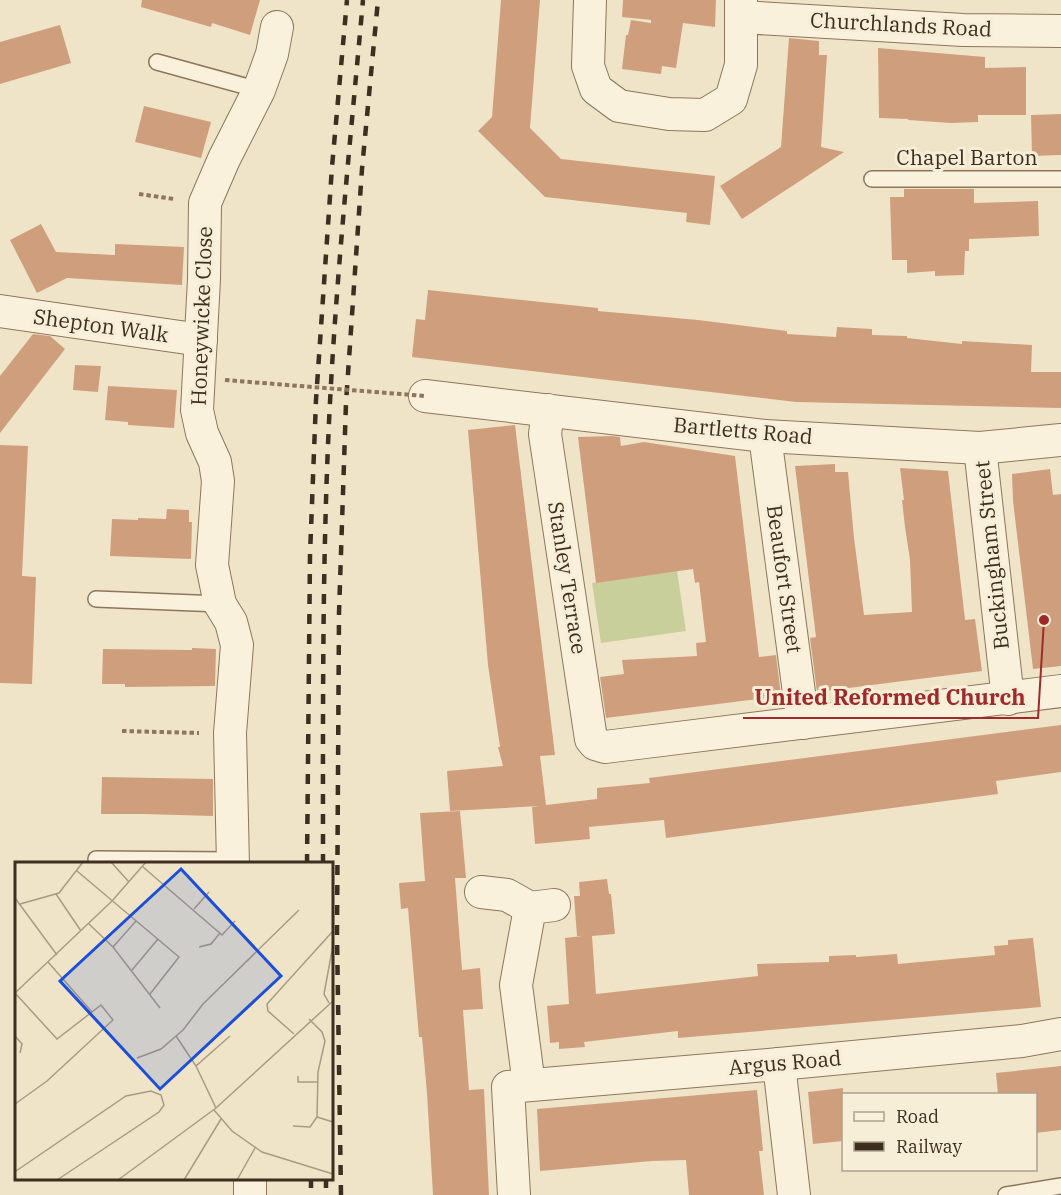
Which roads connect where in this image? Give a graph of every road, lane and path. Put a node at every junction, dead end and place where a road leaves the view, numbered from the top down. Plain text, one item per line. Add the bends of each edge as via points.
1 (590, 0) edge
2 (741, 8) edge
3 (277, 27) dead end
4 (1061, 31) edge
5 (157, 62) dead end
6 (259, 90) junction
7 (872, 179) dead end
8 (1061, 179) edge
9 (0, 311) edge
10 (201, 340) junction
11 (225, 380) dead end
12 (425, 396) joint
13 (548, 410) junction
14 (765, 436) junction
15 (1061, 440) edge
16 (980, 448) junction
17 (96, 598) dead end
18 (220, 604) junction
19 (1061, 691) edge
20 (1008, 699) junction
21 (803, 723) junction
22 (122, 731) dead end
23 (230, 734) junction
24 (96, 859) dead end
25 (233, 862) edge
26 (481, 892) dead end
27 (1061, 1034) edge
28 (779, 1064) junction
29 (518, 1086) junction
30 (1061, 1186) edge
31 (514, 1195) edge
32 (794, 1195) edge
33 (1006, 1195) edge

1 - 2 street via 588,66 596,89 619,105 669,114 705,115 731,99 741,65
2 - 4 street, Churchlands Road via 963,30
3 - 6 street, Honeywicke Close
5 - 6 lane
6 - 10 street, Honeywicke Close via 205,203
7 - 8 lane, Chapel Barton
9 - 10 street, Shepton Walk
10 - 18 street, Honeywicke Close via 197,410 218,481 212,565
11 - 12 path, bridge
12 - 13 street, Bartletts Road
13 - 14 street, Bartletts Road
13 - 21 street, Stanley Terrace via 545,434 591,739 595,744 605,747
14 - 16 street, Bartletts Road
14 - 21 street, Beaufort Street
15 - 16 street, Bartletts Road
16 - 20 street, Buckingham Street
17 - 18 lane
18 - 23 street, Honeywicke Close via 231,622 237,645
19 - 20 street
20 - 21 street
22 - 23 path
23 - 25 street, Honeywicke Close
24 - 25 lane
26 - 29 street via 542,906 516,985
27 - 28 street, Argus Road
28 - 29 street, Argus Road
28 - 32 street
29 - 31 street
30 - 33 lane

